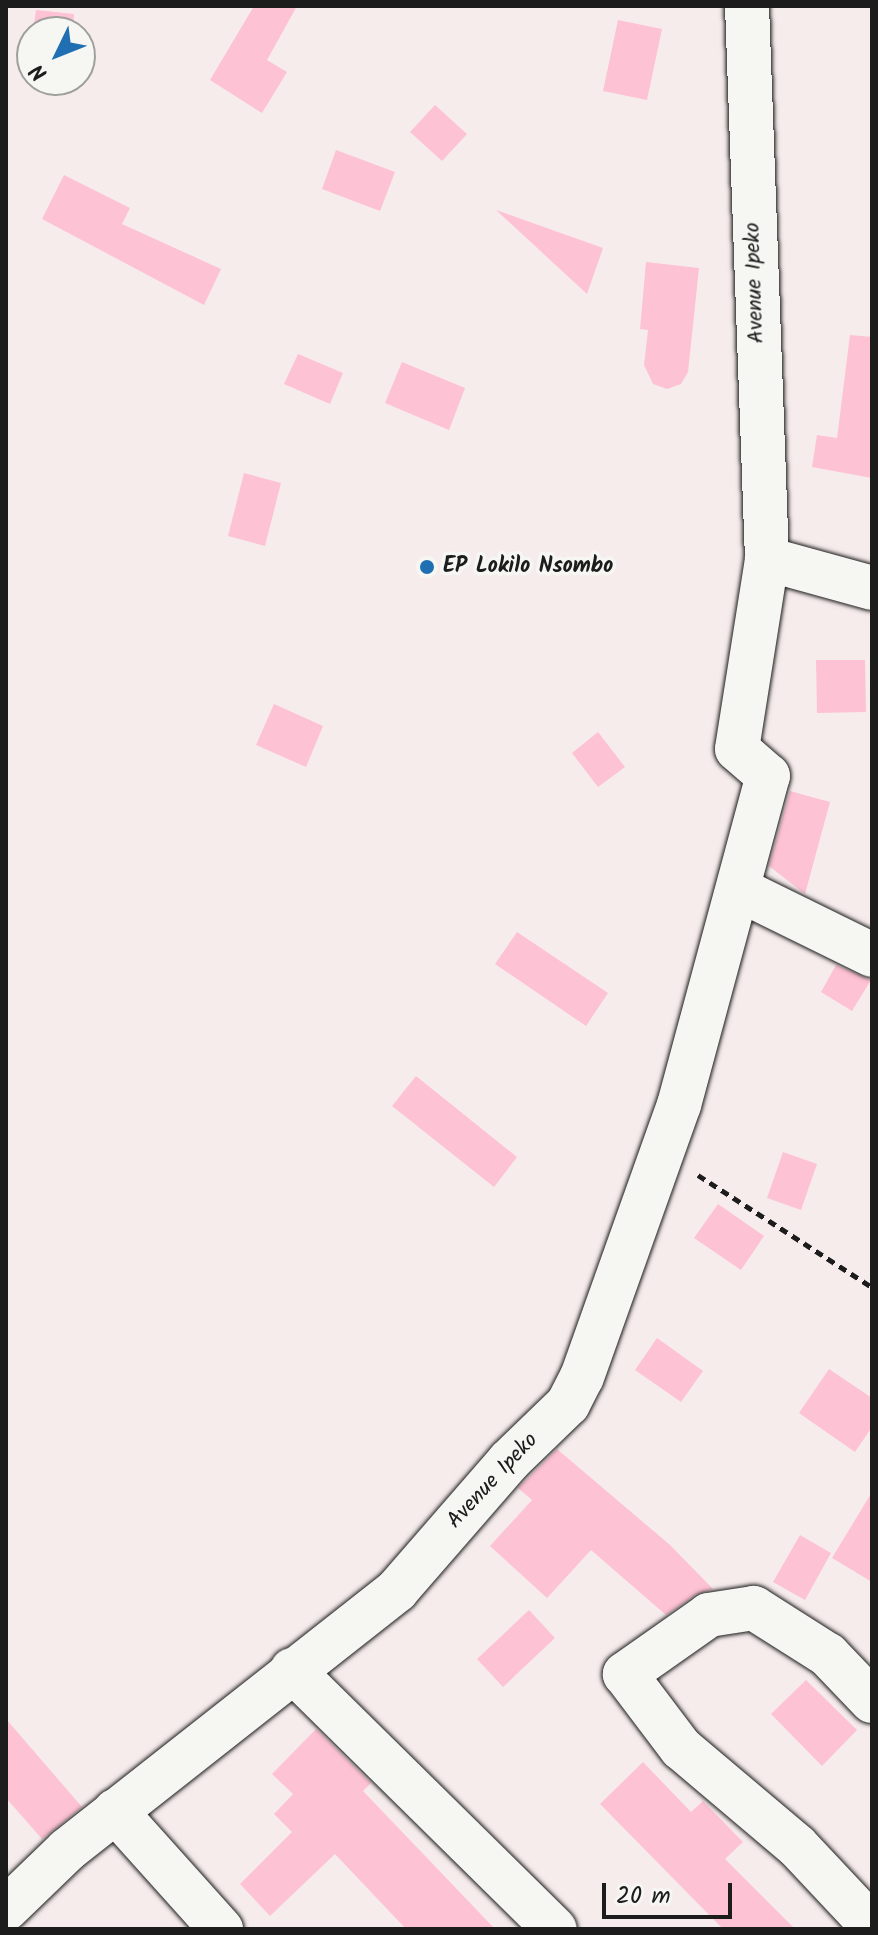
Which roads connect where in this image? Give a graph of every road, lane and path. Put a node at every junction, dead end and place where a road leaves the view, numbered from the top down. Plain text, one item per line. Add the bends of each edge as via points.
1 (747, 6) edge
2 (767, 559) junction
3 (872, 588) edge
4 (740, 890) junction
5 (872, 955) edge
6 (662, 1152) junction
7 (872, 1287) edge
8 (292, 1670) junction
9 (872, 1701) edge
10 (115, 1811) junction
11 (6, 1909) edge
12 (872, 1926) edge
13 (221, 1929) edge
14 (555, 1929) edge

1 - 2 street, Avenue Ipeko
2 - 3 street
2 - 4 street, Avenue Ipeko via 737,749 768,776
4 - 5 street
4 - 6 street, Avenue Ipeko
6 - 7 path
6 - 8 street, Avenue Ipeko via 568,1404 509,1461 397,1590
8 - 10 street, Avenue Ipeko
8 - 14 street
9 - 12 street via 828,1655 754,1608 709,1615 625,1674 681,1748 797,1846
10 - 11 street, Avenue Ipeko
10 - 13 street

